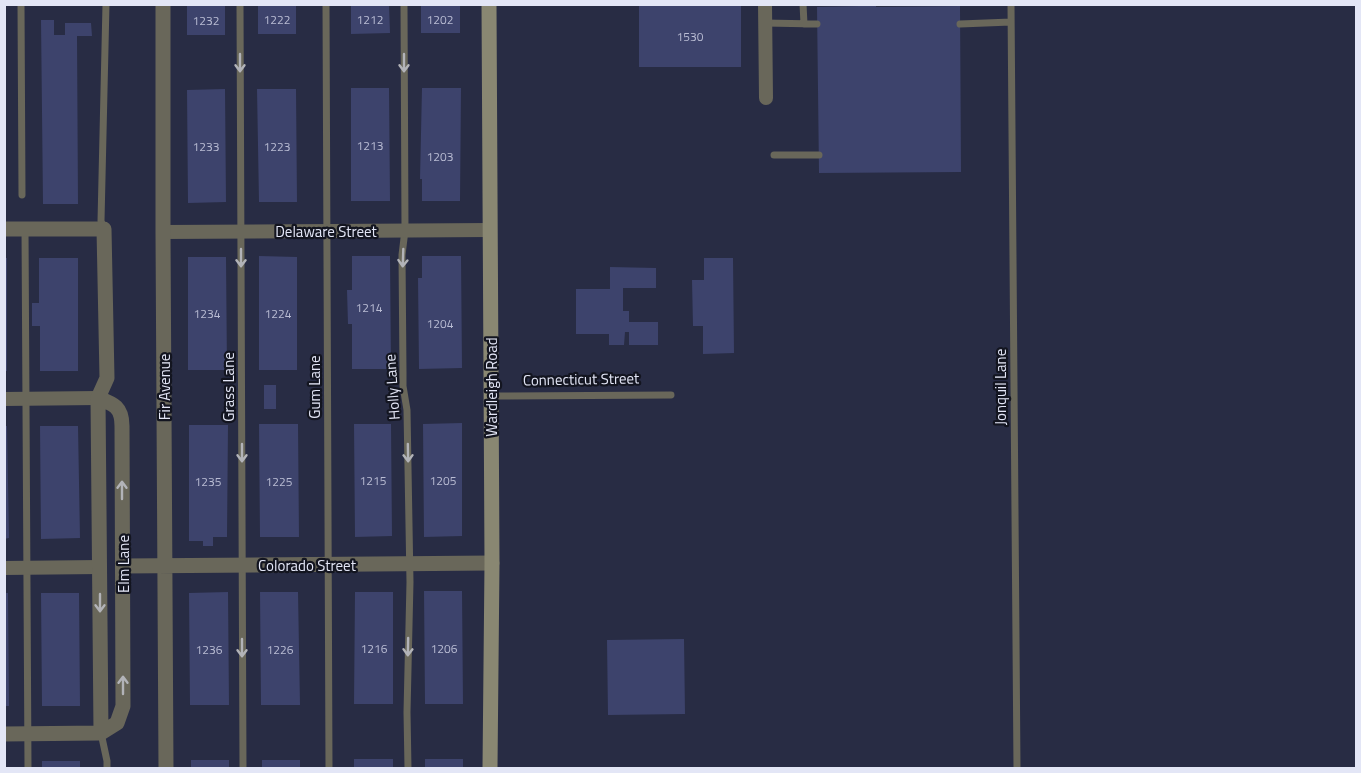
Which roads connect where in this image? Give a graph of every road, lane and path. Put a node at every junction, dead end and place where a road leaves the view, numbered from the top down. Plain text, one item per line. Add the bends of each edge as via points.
1 (21, 4) edge
2 (106, 4) edge
3 (163, 4) edge
4 (240, 4) edge
5 (326, 4) edge
6 (404, 4) edge
7 (489, 4) edge
8 (765, 4) edge
9 (803, 4) edge
10 (1011, 4) edge
11 (1011, 22) junction
12 (765, 23) junction
13 (804, 24) junction
14 (818, 24) dead end
15 (960, 24) dead end
16 (766, 98) dead end
17 (774, 155) dead end
18 (819, 155) dead end
19 (22, 195) dead end
20 (25, 228) junction
21 (4, 229) edge
22 (104, 229) junction
23 (405, 230) junction
24 (490, 230) junction
25 (163, 231) junction
26 (241, 231) junction
27 (327, 231) junction
28 (670, 395) dead end
29 (491, 396) junction
30 (98, 398) junction
31 (4, 399) edge
32 (26, 399) junction
33 (492, 563) junction
34 (328, 564) junction
35 (409, 564) junction
36 (242, 565) junction
37 (123, 566) junction
38 (165, 566) junction
39 (27, 567) junction
40 (100, 567) junction
41 (4, 568) edge
42 (101, 733) junction
43 (4, 734) edge
44 (28, 734) junction
45 (28, 768) edge
46 (107, 768) edge
47 (166, 768) edge
48 (243, 768) edge
49 (329, 768) edge
50 (408, 768) edge
51 (490, 768) edge
52 (1017, 768) edge

1 - 19 lane
2 - 22 lane via 101,221
3 - 25 street, Fir Avenue
4 -> 26 lane, Grass Lane
5 - 27 lane, Gum Lane
6 -> 23 lane, Holly Lane
7 - 24 main road, Wardleigh Road
8 - 12 street
9 - 13 lane
10 - 11 lane, Jonquil Lane
11 - 15 lane
11 - 52 lane, Jonquil Lane
12 - 13 lane
12 - 16 street
13 - 14 lane
17 - 18 lane
20 - 21 street
20 - 22 street
20 - 32 lane
22 - 30 street, Elm Lane via 107,378
23 - 24 street, Delaware Street
23 - 27 street, Delaware Street
23 -> 35 lane, Holly Lane via 403,386 407,410
24 - 29 main road, Wardleigh Road
25 - 26 street, Delaware Street
25 - 38 street, Fir Avenue
26 - 27 street, Delaware Street
26 -> 36 lane, Grass Lane
27 - 34 lane, Gum Lane
28 - 29 lane, Connecticut Street
29 - 33 main road, Wardleigh Road
30 - 32 street
37 -> 30 street, Elm Lane via 122,416 111,402
30 - 40 street, Elm Lane
31 - 32 street
32 - 39 lane
33 - 35 street, Colorado Street
33 - 51 main road, Wardleigh Road
34 - 35 street, Colorado Street
34 - 36 street, Colorado Street
34 - 49 lane, Gum Lane
35 -> 50 lane, Holly Lane
36 - 38 street, Colorado Street
36 -> 48 lane, Grass Lane
37 - 38 street, Colorado Street
42 -> 37 street, Elm Lane via 117,723 123,706
38 - 47 street, Fir Avenue
39 - 40 street
39 - 41 street
39 - 44 lane
40 -> 42 street, Elm Lane
42 - 44 street
42 - 46 lane, Elm Lane
43 - 44 street
44 - 45 lane

